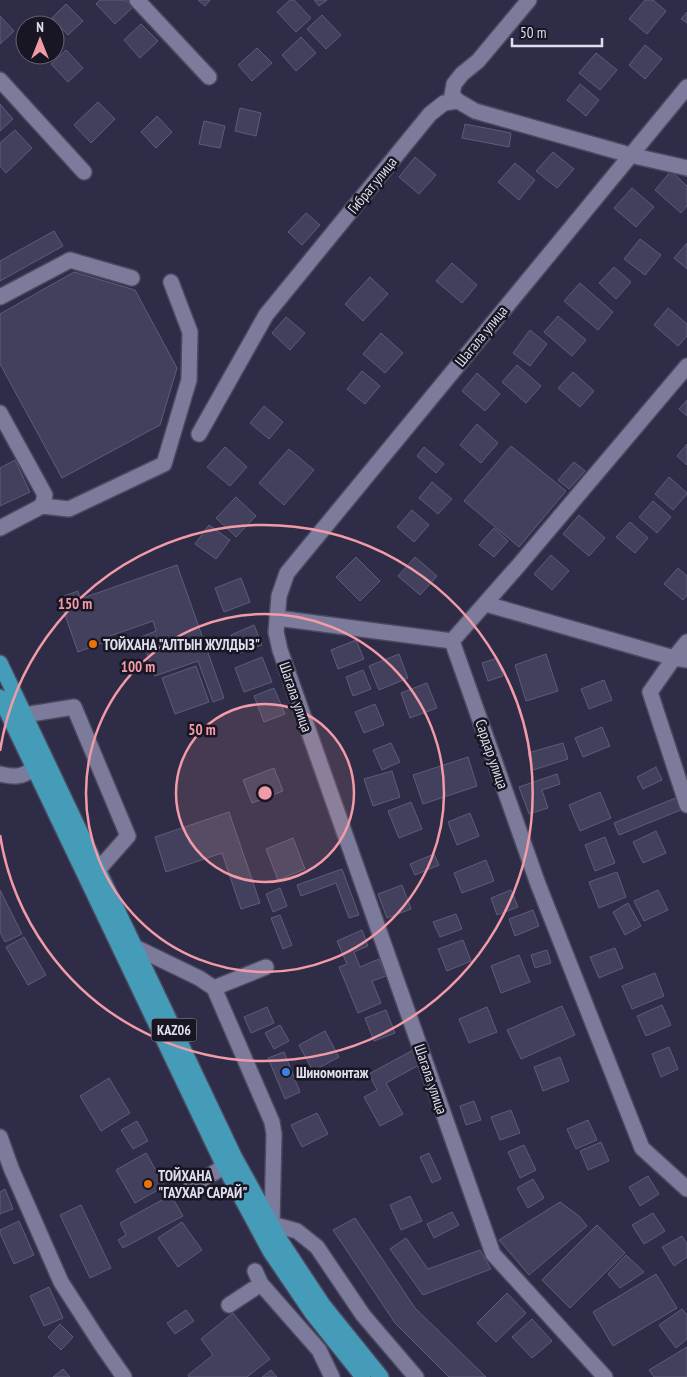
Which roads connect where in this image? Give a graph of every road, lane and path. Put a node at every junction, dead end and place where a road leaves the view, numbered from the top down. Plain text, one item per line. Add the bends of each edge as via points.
1 (137, 0) edge
2 (529, 0) edge
3 (209, 76) dead end
4 (0, 80) edge
5 (687, 87) edge
6 (458, 101) junction
7 (630, 156) junction
8 (687, 168) edge
9 (84, 172) dead end
10 (132, 278) dead end
11 (171, 282) dead end
12 (0, 298) edge
13 (687, 366) edge
14 (0, 413) edge
15 (199, 434) dead end
16 (42, 506) junction
17 (0, 528) edge
18 (486, 604) junction
19 (277, 618) junction
20 (452, 640) junction
21 (687, 642) edge
22 (680, 659) edge
23 (0, 663) edge
24 (0, 697) edge
25 (24, 715) junction
26 (34, 768) junction
27 (0, 774) edge
28 (687, 804) edge
29 (98, 870) junction
30 (135, 947) junction
31 (266, 967) dead end
32 (214, 988) junction
33 (0, 1137) edge
34 (224, 1167) junction
35 (191, 1186) dead end
36 (687, 1189) edge
37 (272, 1224) junction
38 (229, 1305) dead end
39 (350, 1360) junction
40 (331, 1376) edge
41 (124, 1377) edge
42 (363, 1377) edge
43 (381, 1377) edge
44 (416, 1377) edge
45 (605, 1377) edge

1 - 3 street
2 - 6 street via 478,61 454,84 452,95
4 - 9 street
5 - 7 street, Шагала улица
6 - 7 street via 475,111
6 - 15 street, Гибрат улица via 444,103 430,114 266,315
7 - 8 street
7 - 19 street, Шагала улица via 287,573 279,596
10 - 12 street via 70,260
11 - 16 street via 190,332 189,380 164,464 69,509
13 - 18 street
14 - 16 street via 45,495
16 - 17 street
18 - 20 street
18 - 22 street
19 - 20 street
19 - 45 street, Шагала улица via 280,650 493,1254
20 - 36 street, Сардар улица via 538,884 642,1148
21 - 22 street
22 - 28 street via 650,692
23 - 25 highway, KАZ06
24 - 26 highway, KАZ06
25 - 29 highway, KАZ06
25 - 29 street via 74,707 128,836
26 - 27 street via 25,775
26 - 34 highway, KАZ06
29 - 30 highway, KАZ06
30 - 32 street
30 - 37 highway, KАZ06 via 234,1156
31 - 32 street
32 - 37 street via 272,1122
33 - 41 street via 61,1282
34 - 35 street
34 - 39 highway, KАZ06 via 270,1251 312,1313
37 - 43 highway, KАZ06 via 323,1305
37 - 44 street via 297,1231 317,1246 363,1315
38 - 40 street via 258,1277 319,1350
39 - 40 street
39 - 42 highway, KАZ06

